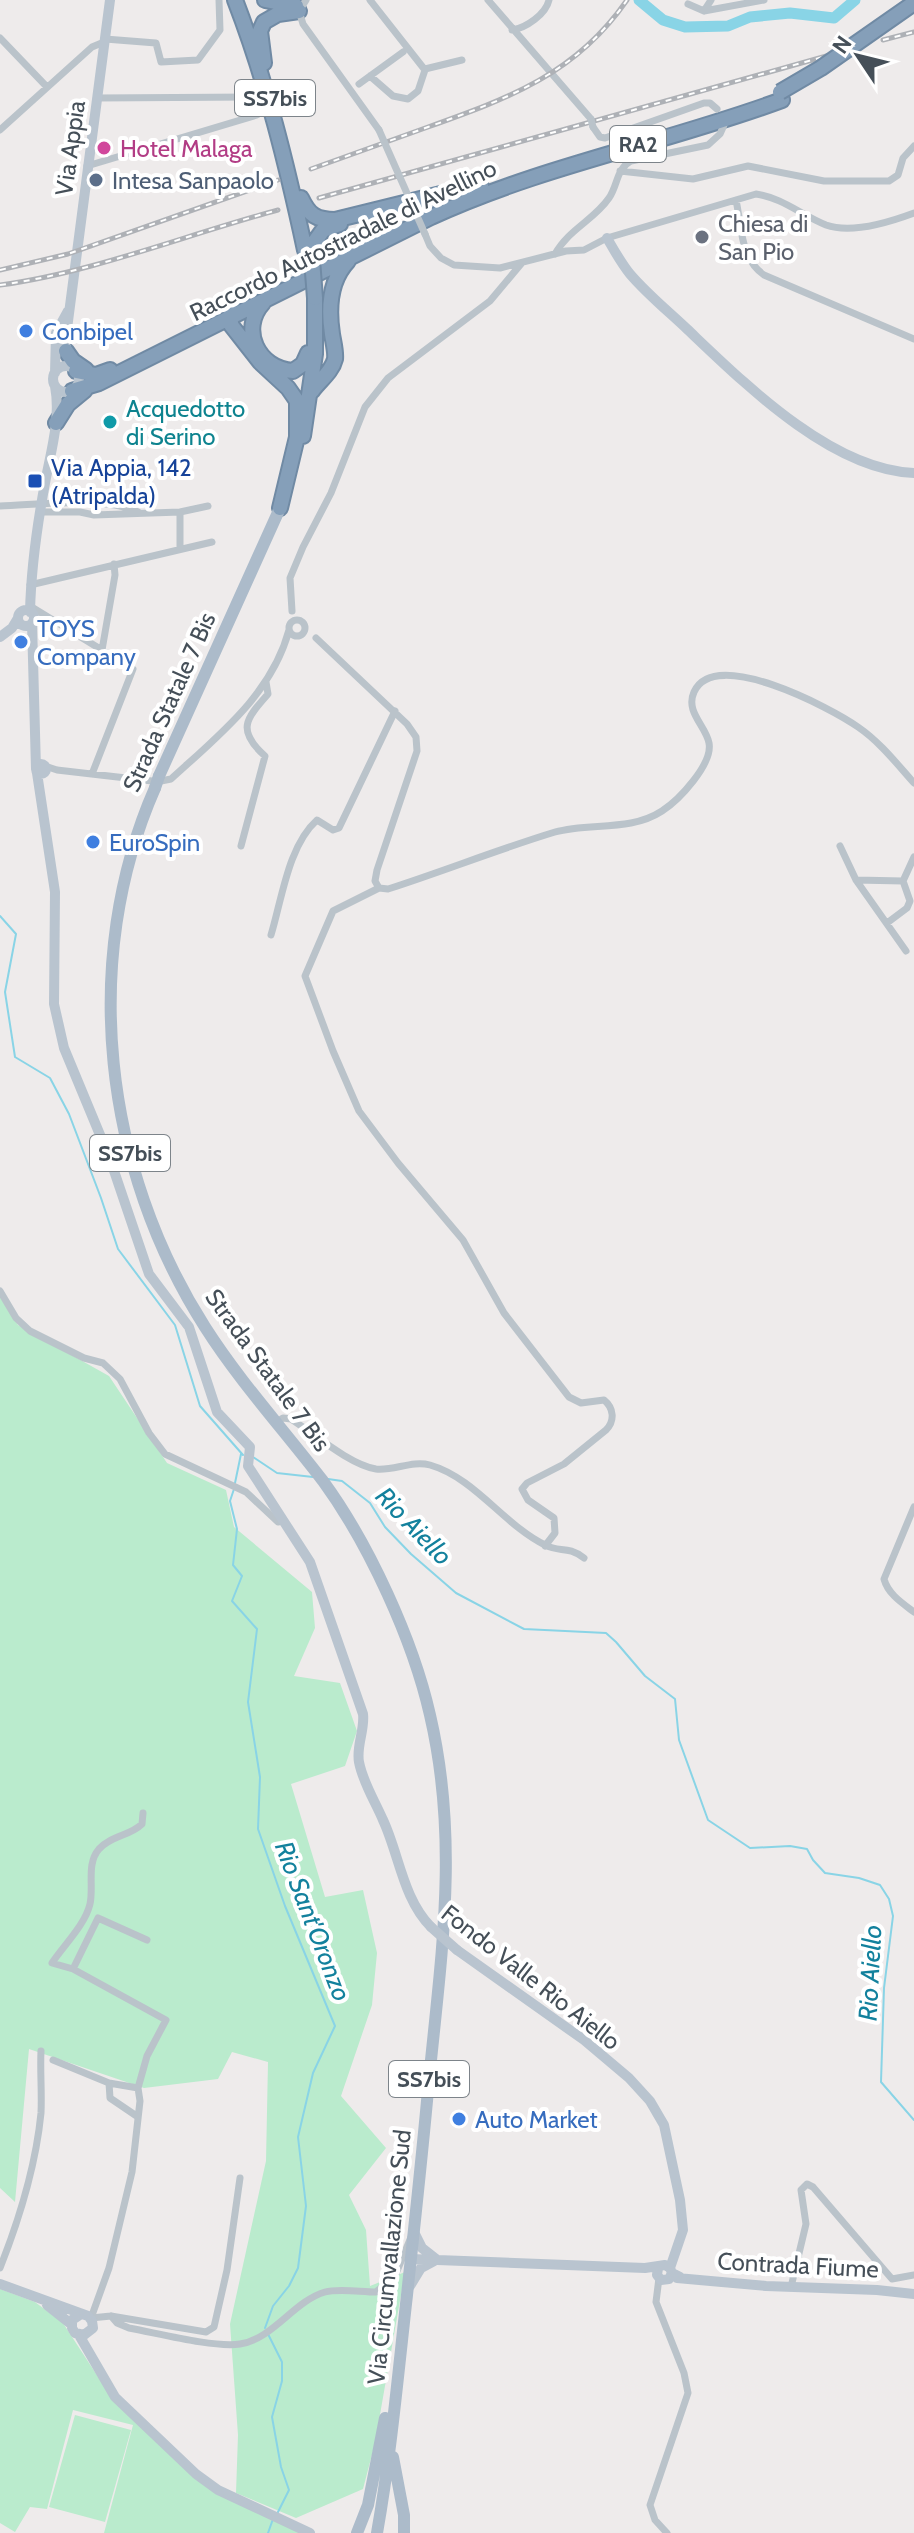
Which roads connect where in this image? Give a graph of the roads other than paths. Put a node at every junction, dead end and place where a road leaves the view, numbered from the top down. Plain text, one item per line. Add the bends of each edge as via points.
1 (110, 0) edge
2 (219, 0) edge
3 (235, 0) edge
4 (243, 0) edge
5 (265, 0) edge
6 (370, 0) edge
7 (488, 0) edge
8 (549, 0) edge
9 (711, 0) edge
10 (764, 0) edge
11 (687, 1) edge
12 (914, 3) edge
13 (302, 10) edge
14 (704, 11) junction
15 (914, 11) edge
16 (512, 30) junction
17 (0, 38) edge
18 (105, 41) junction
19 (403, 52) dead end
20 (462, 60) dead end
21 (264, 63) junction
22 (425, 69) junction
23 (370, 76) junction
24 (359, 84) dead end
25 (47, 87) junction
26 (781, 96) junction
27 (252, 97) dead end
28 (97, 98) junction
29 (717, 109) dead end
30 (257, 115) dead end
31 (724, 125) dead end
32 (0, 130) edge
33 (914, 146) edge
34 (87, 166) junction
35 (620, 171) junction
36 (481, 186) junction
37 (301, 198) junction
38 (736, 200) junction
39 (914, 213) edge
40 (382, 233) junction
41 (607, 238) junction
42 (308, 248) junction
43 (555, 254) junction
44 (354, 256) junction
45 (521, 264) junction
46 (290, 277) junction
47 (311, 278) junction
48 (331, 292) junction
49 (266, 299) junction
50 (72, 302) junction
51 (230, 318) junction
52 (206, 330) junction
53 (240, 337) junction
54 (914, 339) edge
55 (66, 351) junction
56 (334, 351) junction
57 (312, 357) junction
58 (110, 369) junction
59 (76, 370) junction
60 (55, 373) junction
61 (94, 385) junction
62 (55, 386) junction
63 (312, 391) junction
64 (71, 392) junction
65 (56, 417) junction
66 (300, 438) junction
67 (914, 473) edge
68 (0, 506) edge
69 (208, 506) dead end
70 (280, 508) joint
71 (40, 509) junction
72 (180, 512) junction
73 (212, 542) dead end
74 (180, 548) junction
75 (114, 564) junction
76 (292, 611) junction
77 (26, 615) junction
78 (290, 627) junction
79 (301, 629) junction
80 (0, 637) edge
81 (285, 647) junction
82 (102, 650) junction
83 (266, 682) junction
84 (395, 711) junction
85 (40, 768) junction
86 (92, 774) junction
87 (156, 781) junction
88 (914, 783) edge
89 (241, 846) dead end
90 (840, 846) dead end
91 (914, 857) edge
92 (856, 880) junction
93 (903, 881) junction
94 (379, 888) junction
95 (887, 923) junction
96 (271, 935) dead end
97 (906, 951) dead end
98 (0, 1291) edge
99 (275, 1423) junction
100 (249, 1461) joint
101 (320, 1479) joint
102 (914, 1507) edge
103 (282, 1521) junction
104 (545, 1546) junction
105 (584, 1558) dead end
106 (914, 1612) edge
107 (143, 1813) dead end
108 (147, 1940) dead end
109 (73, 1969) junction
110 (41, 2051) dead end
111 (53, 2060) dead end
112 (109, 2083) junction
113 (138, 2088) junction
114 (138, 2117) junction
115 (240, 2178) dead end
116 (414, 2232) junction
117 (411, 2259) junction
118 (437, 2260) junction
119 (0, 2268) edge
120 (665, 2275) junction
121 (914, 2275) edge
122 (0, 2284) edge
123 (791, 2287) junction
124 (407, 2291) junction
125 (914, 2294) edge
126 (39, 2298) junction
127 (86, 2316) junction
128 (111, 2316) junction
129 (71, 2324) junction
130 (91, 2331) junction
131 (79, 2335) junction
132 (400, 2357) junction
133 (103, 2374) junction
134 (391, 2435) junction
135 (310, 2533) edge
136 (360, 2533) edge
137 (377, 2533) edge
138 (404, 2533) edge
139 (667, 2533) edge

1 - 18 street, Via Appia
2 - 18 street via 220,30 198,60 161,62 156,43
3 - 42 highway, SS7bis
4 - 21 highway, SS7bis
5 - 13 highway
6 - 22 street
7 - 16 street
8 - 16 street via 526,25
9 - 14 street
10 - 14 street
11 - 14 street
12 - 26 highway, Raccordo Autostradale di Avellino / RA2, bridge
13 - 21 highway via 267,19 261,28
13 - 45 street, bridge via 379,130 430,246 454,265
15 - 26 highway, Raccordo Autostradale di Avellino / RA2 via 825,75
16 - 29 street via 600,137 704,103
17 - 25 street
18 - 25 street
18 - 28 street, Via Appia
19 - 23 street
20 - 22 street
21 - 37 highway, SS7bis
22 - 23 street via 418,91 408,99 393,96
23 - 24 street
25 - 32 street
26 - 36 highway, Raccordo Autostradale di Avellino / RA2
26 - 44 highway, Raccordo Autostradale di Avellino / RA2 via 514,182
27 - 28 street
28 - 34 street, Via Appia
30 - 34 street
31 - 35 street via 708,145 631,161
33 - 35 street via 889,181 824,181 748,166 693,179
34 - 50 street, Via Appia
35 - 43 street via 607,200 567,234
36 - 37 highway via 335,220 313,216
36 - 40 highway, Raccordo Autostradale di Avellino / RA2
37 - 42 highway, SS7bis
38 - 39 street via 756,194 774,197 840,228 888,224
38 - 41 street
38 - 54 street via 753,267
40 - 42 highway via 391,221 386,213 331,226
40 - 46 highway, Raccordo Autostradale di Avellino / RA2
41 - 43 street via 584,250
41 - 67 street via 629,273 776,411 868,464
42 - 57 highway, SS7bis
43 - 45 street
44 - 47 highway, Raccordo Autostradale di Avellino / RA2
44 - 48 highway via 342,267
45 - 76 street via 490,301 388,378 365,407 290,578
46 - 51 highway via 232,310
46 - 58 highway, Raccordo Autostradale di Avellino / RA2
47 - 48 highway via 326,281
47 - 49 highway, Raccordo Autostradale di Avellino / RA2
48 - 56 highway
49 - 51 highway, Raccordo Autostradale di Avellino / RA2
49 - 57 highway via 251,324 260,354 289,371
50 - 55 street, Via Appia
50 - 60 street, Via Appia via 56,333
51 - 52 highway, Raccordo Autostradale di Avellino / RA2
51 - 53 highway
52 - 53 highway
52 - 61 highway, Raccordo Autostradale di Avellino / RA2
53 - 66 highway via 295,395
55 - 58 highway via 86,370
55 - 59 street
56 - 57 highway via 324,367
56 - 63 highway via 330,369
57 - 63 highway, SS7bis
57 - 66 highway, SS7bis
58 - 59 highway via 96,375
59 - 60 street via 62,367
59 - 64 street, Via Appia via 79,382
60 - 62 street, Via Appia
61 - 64 highway
61 - 65 highway
62 - 64 street
62 - 65 street, Via Appia
63 - 66 highway, SS7bis
64 - 65 street, Via Appia
65 - 71 street, Via Appia
66 - 70 highway, SS7bis
68 - 71 street
69 - 72 street
70 - 87 main road, Strada Statale 7 Bis / SS7bis
71 - 72 street
71 - 77 street, Via Appia
72 - 74 street
73 - 74 street
74 - 75 street
75 - 77 street
75 - 82 street
76 - 78 street
76 - 79 street
77 - 80 street
77 - 82 street
77 - 85 street, Via Appia
78 - 79 street
78 - 79 street
78 - 81 street
79 - 81 street
79 - 84 street
81 - 83 street
82 - 86 street via 133,669
83 - 87 street via 233,722 171,779
83 - 89 street via 268,694 246,725 250,743 265,756
84 - 94 street via 416,737 417,751 377,870
84 - 96 street via 339,828 317,820 301,841
85 - 86 street
85 - 100 street, Via Appia via 55,892 54,1004 64,1048 149,1274 189,1327 217,1412 250,1447
86 - 87 street
87 - 99 main road, Strada Statale 7 Bis / SS7bis via 132,846 115,925 110,1019 119,1110 164,1256 206,1328
88 - 94 street via 861,728 817,703 793,691 714,676 702,681 692,702 708,740 706,762 662,811 637,821 559,831
90 - 92 street
91 - 93 street
92 - 93 street
92 - 95 street
93 - 95 street via 910,901
94 - 104 street via 333,911 305,976 359,1111 463,1240 504,1313 569,1397 581,1403 604,1400 613,1416 606,1430 564,1464 522,1489 528,1500 554,1518 555,1533
95 - 97 street
98 - 103 street via 30,1331 103,1363 120,1379 165,1454 246,1492
99 - 101 main road, Strada Statale 7 Bis / SS7bis
99 - 104 street via 291,1419 376,1469 433,1466
100 - 103 street, Fondo Valle Rio Aiello
101 - 116 main road, Via Circumvallazione Sud / SS7bis via 374,1566 416,1665 440,1763 447,1903
102 - 106 street via 884,1579
103 - 120 street, Fondo Valle Rio Aiello, bridge via 310,1562 363,1714 358,1760 420,1916 457,1950 629,2078 664,2125 683,2230
104 - 105 street via 573,1550
107 - 109 street via 138,1828 116,1835 93,1859 90,1904 52,1963
108 - 109 street via 98,1918
109 - 113 street via 166,2020
110 - 119 street via 37,2134
111 - 112 street
112 - 113 street
112 - 114 street via 110,2098
113 - 114 street
114 - 127 street via 132,2172 109,2268
115 - 128 street via 214,2327 206,2332
116 - 117 main road, Via Circumvallazione Sud / SS7bis
116 - 118 street
116 - 128 street via 395,2276 376,2292 326,2291 241,2344 129,2328
117 - 118 street, Contrada Fiume
117 - 124 main road, Via Circumvallazione Sud / SS7bis
118 - 120 street, Contrada Fiume via 645,2268
118 - 124 street via 421,2268
120 - 123 street, Contrada Fiume
120 - 139 street via 656,2302 688,2393 650,2505
121 - 123 street via 892,2279 807,2184 800,2199 806,2224
122 - 126 street
123 - 125 street, Contrada Fiume
124 - 132 main road, Via Circumvallazione Sud / SS7bis
126 - 127 street
126 - 129 street
127 - 128 street
127 - 129 street via 74,2317
127 - 130 street via 93,2324
129 - 131 street
130 - 131 street
130 - 133 street
131 - 133 street
132 - 134 main road, Via Circumvallazione Sud / SS7bis
132 - 136 main road
133 - 135 street via 115,2397 196,2474 218,2490
134 - 137 main road, Via Circumvallazione Sud / SS7bis
134 - 138 main road

